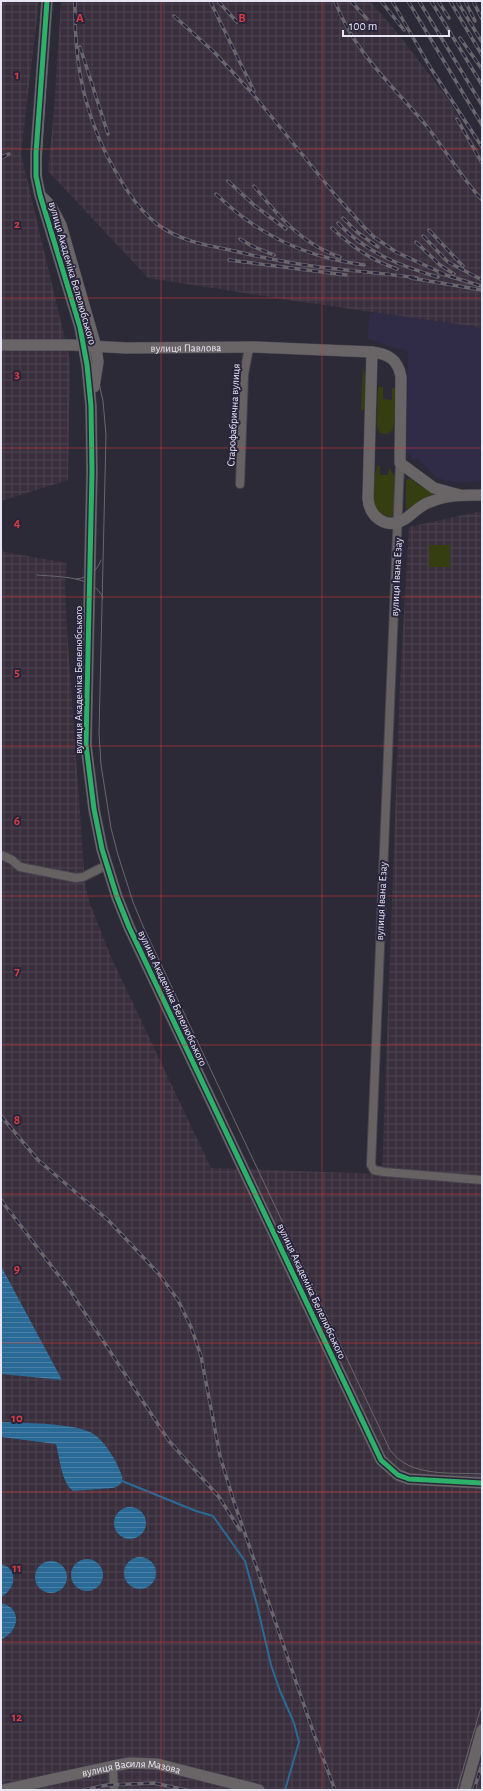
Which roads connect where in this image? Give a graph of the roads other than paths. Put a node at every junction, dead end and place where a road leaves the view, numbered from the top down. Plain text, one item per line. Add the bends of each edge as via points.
1 (47, 1) edge
2 (40, 195) junction
3 (1, 345) edge
4 (85, 346) junction
5 (96, 347) junction
6 (249, 348) junction
7 (372, 352) junction
8 (91, 406) junction
9 (400, 462) junction
10 (240, 484) dead end
11 (460, 495) junction
12 (482, 495) edge
13 (398, 522) junction
14 (1, 855) edge
15 (107, 866) junction
16 (482, 1180) edge
17 (482, 1483) edge
18 (482, 1730) edge
19 (112, 1766) junction
20 (3, 1790) edge
21 (114, 1790) edge
22 (259, 1790) edge
23 (465, 1790) edge

1 - 2 street, вулиця Академіка Белелюбського via 36,153 36,176
2 - 4 street, вулиця Академіка Белелюбського
2 - 5 street, вулиця Академіка Белелюбського via 51,206 61,225
3 - 4 street, вулиця Павлова
4 - 5 street, вулиця Павлова
4 - 8 street, вулиця Академіка Белелюбського
5 - 6 street, вулиця Павлова
5 - 8 street, вулиця Академіка Белелюбського via 98,362
6 - 7 street, вулиця Павлова
6 - 10 street, Старофабрична вулиця via 244,374
7 - 9 street, вулиця Івана Езау via 386,354 400,370
7 - 13 street, вулиця Івана Езау via 369,507 377,519
8 - 15 street, вулиця Академіка Белелюбського via 86,738 94,810
9 - 11 street via 434,488
9 - 13 street, вулиця Івана Езау
11 - 12 street
11 - 13 street, вулиця Івана Езау via 424,504 406,519
13 - 16 street, вулиця Івана Езау via 370,1165 374,1170 384,1172
14 - 15 street via 20,867 76,878
15 - 17 street, вулиця Академіка Белелюбського via 128,927 381,1460 398,1475 409,1479
18 - 23 street
19 - 20 street, вулиця Василя Мазова
19 - 21 street
19 - 22 street, вулиця Василя Мазова via 130,1763 157,1764

